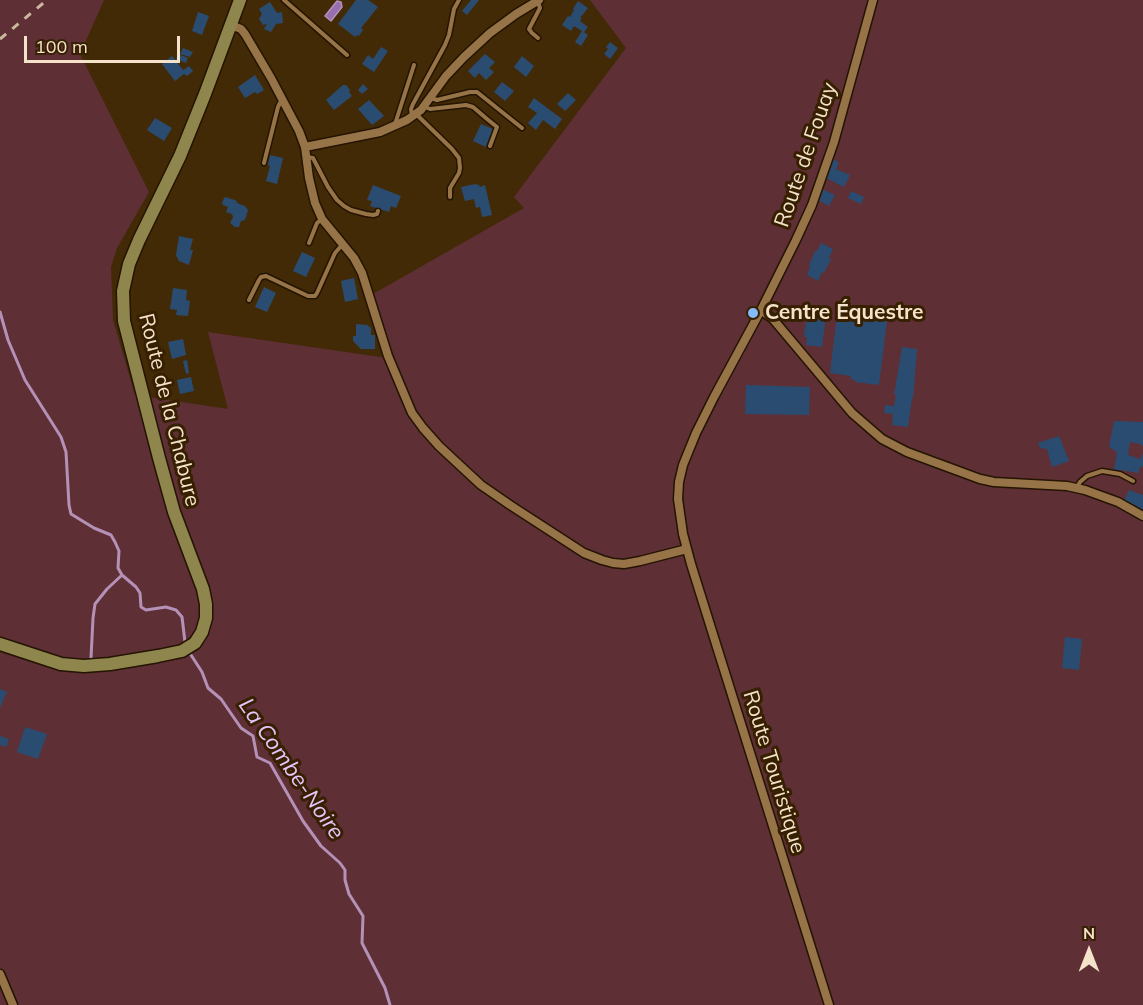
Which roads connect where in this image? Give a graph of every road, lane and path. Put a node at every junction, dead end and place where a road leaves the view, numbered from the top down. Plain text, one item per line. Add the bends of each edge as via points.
1 (240, 0) edge
2 (284, 0) edge
3 (459, 0) edge
4 (873, 0) edge
5 (539, 1) edge
6 (231, 25) junction
7 (538, 38) dead end
8 (347, 56) dead end
9 (414, 65) dead end
10 (430, 98) junction
11 (283, 101) junction
12 (424, 106) junction
13 (414, 115) junction
14 (393, 127) junction
15 (522, 128) dead end
16 (490, 146) dead end
17 (305, 147) junction
18 (306, 157) junction
19 (264, 164) dead end
20 (450, 197) dead end
21 (378, 211) dead end
22 (322, 219) junction
23 (309, 243) dead end
24 (343, 244) junction
25 (249, 300) dead end
26 (761, 310) junction
27 (1133, 481) dead end
28 (1077, 488) junction
29 (1143, 516) edge
30 (687, 549) junction
31 (0, 644) edge
32 (0, 974) edge
33 (13, 1005) edge
34 (829, 1005) edge

1 - 6 main road, Route de la Chabure
2 - 8 lane
3 - 13 lane via 445,45 413,104
4 - 26 street, Route de Fouay via 834,142 812,205
5 - 7 lane via 540,8 530,29
5 - 10 street via 490,33 446,76
6 - 11 street via 245,34
6 - 31 main road, Route de la Chabure via 180,156 129,264 123,291 124,321 159,458 203,589 206,618 202,632 195,643 182,651 84,666 61,664
9 - 14 lane
10 - 12 street
10 - 15 lane via 477,92
11 - 17 street
11 - 19 lane via 278,107
12 - 13 street
12 - 16 lane via 473,106 497,127
13 - 14 street
13 - 20 lane via 459,158 459,173 450,188
14 - 17 street
17 - 18 street
18 - 21 lane via 313,158 328,187 344,206 366,214
18 - 22 street
22 - 23 lane
22 - 24 street
24 - 25 lane via 315,296 266,276 261,277
24 - 30 street via 362,273 388,356 412,413 439,446 481,485 550,532 602,560 624,564
26 - 28 street via 773,319 852,413 882,439 987,481
26 - 30 street, Route de Fouay via 683,465 678,498
27 - 28 lane via 1102,471 1087,476
28 - 29 street via 1118,502
30 - 34 street, Route Touristique
32 - 33 street

